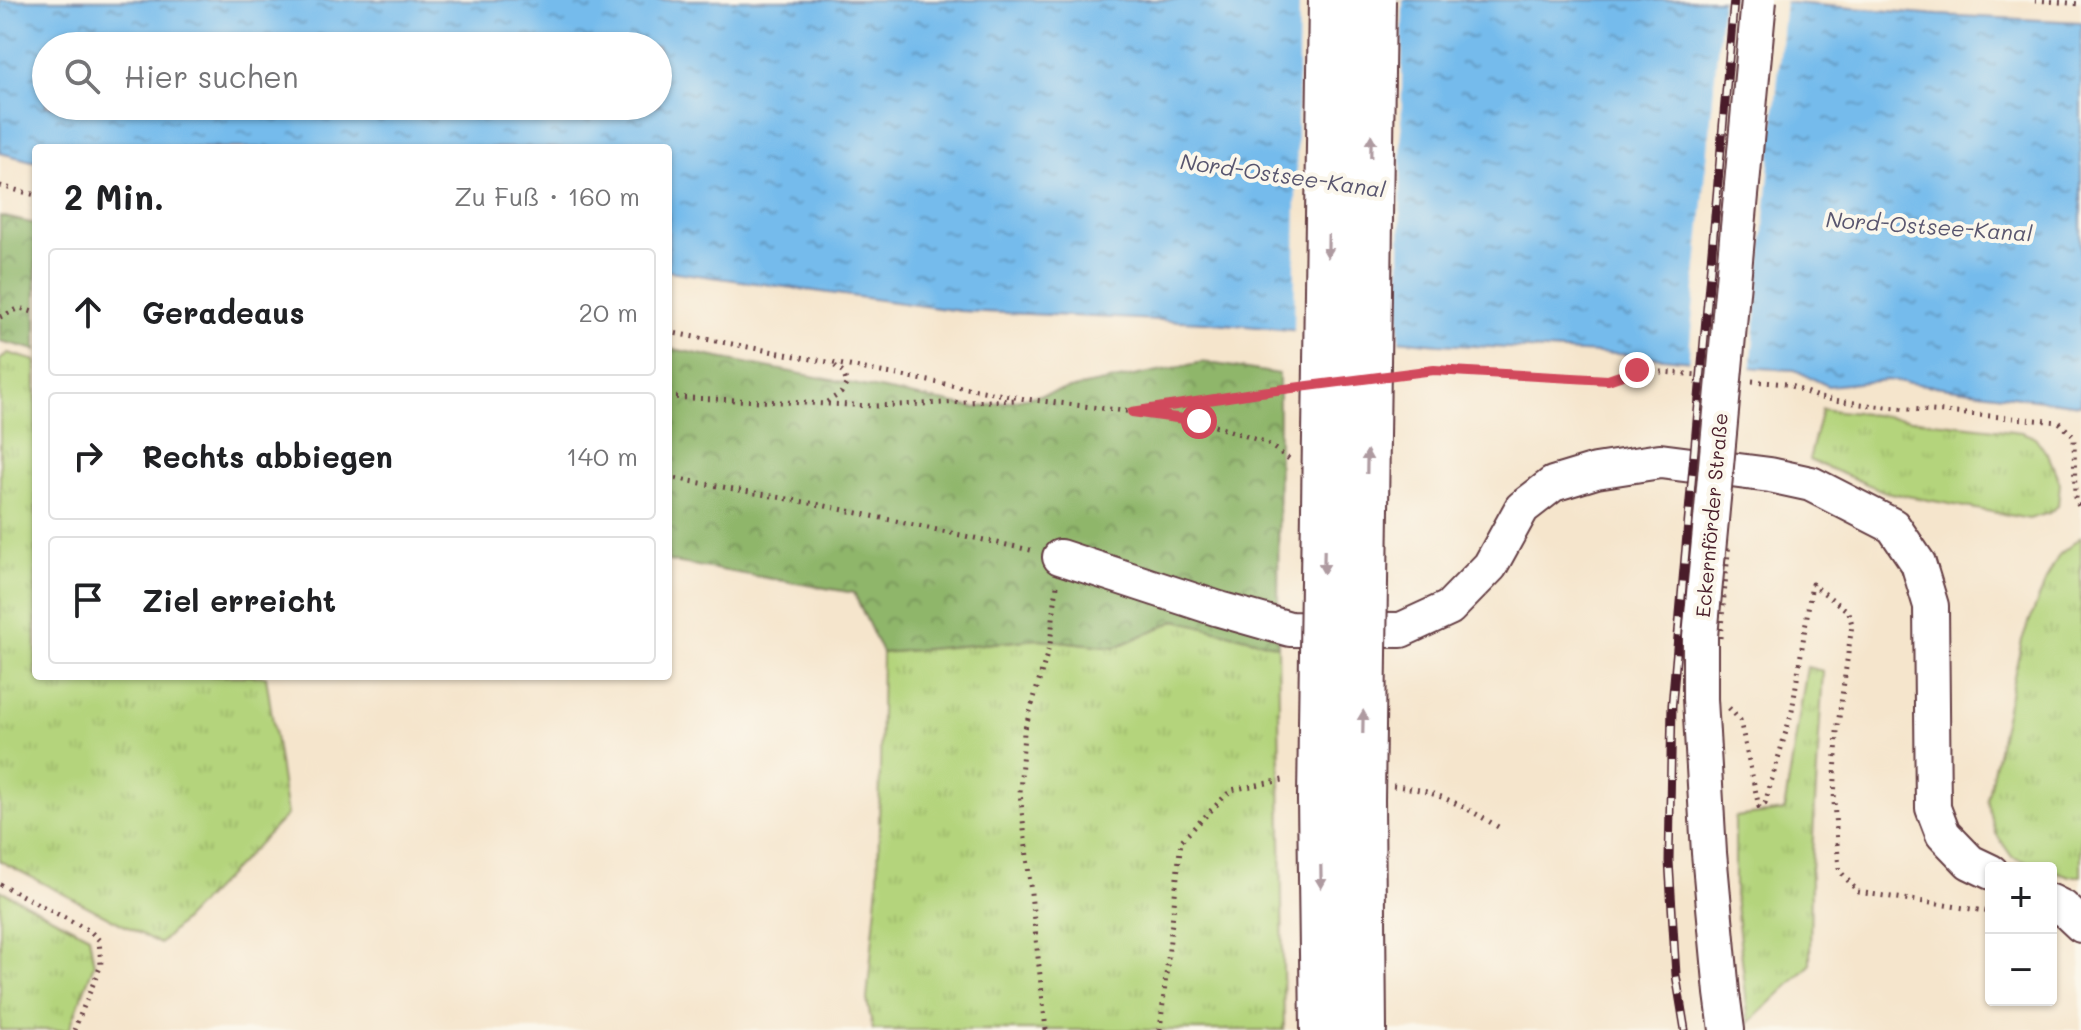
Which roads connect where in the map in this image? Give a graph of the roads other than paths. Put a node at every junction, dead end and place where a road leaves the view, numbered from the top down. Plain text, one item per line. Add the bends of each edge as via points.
1 (1331, 0) edge
2 (1373, 0) edge
3 (1759, 0) edge
4 (1060, 557) road end
5 (1339, 791) junction
6 (1985, 869) edge
7 (2057, 905) edge
8 (2081, 925) edge
9 (1323, 1030) edge
10 (1364, 1030) edge
11 (1727, 1030) edge

1 -> 5 highway, bridge
5 -> 2 highway, bridge
3 - 11 street, Eckernförder Straße, bridge via 1700,636 1709,853
4 - 6 street via 1290,629 1401,630 1449,608 1490,566 1522,508 1553,484 1660,461 1811,484 1893,526 1918,563 1931,606 1933,808 1943,834 1970,862
5 -> 9 highway
5 - 10 highway
7 - 8 street

